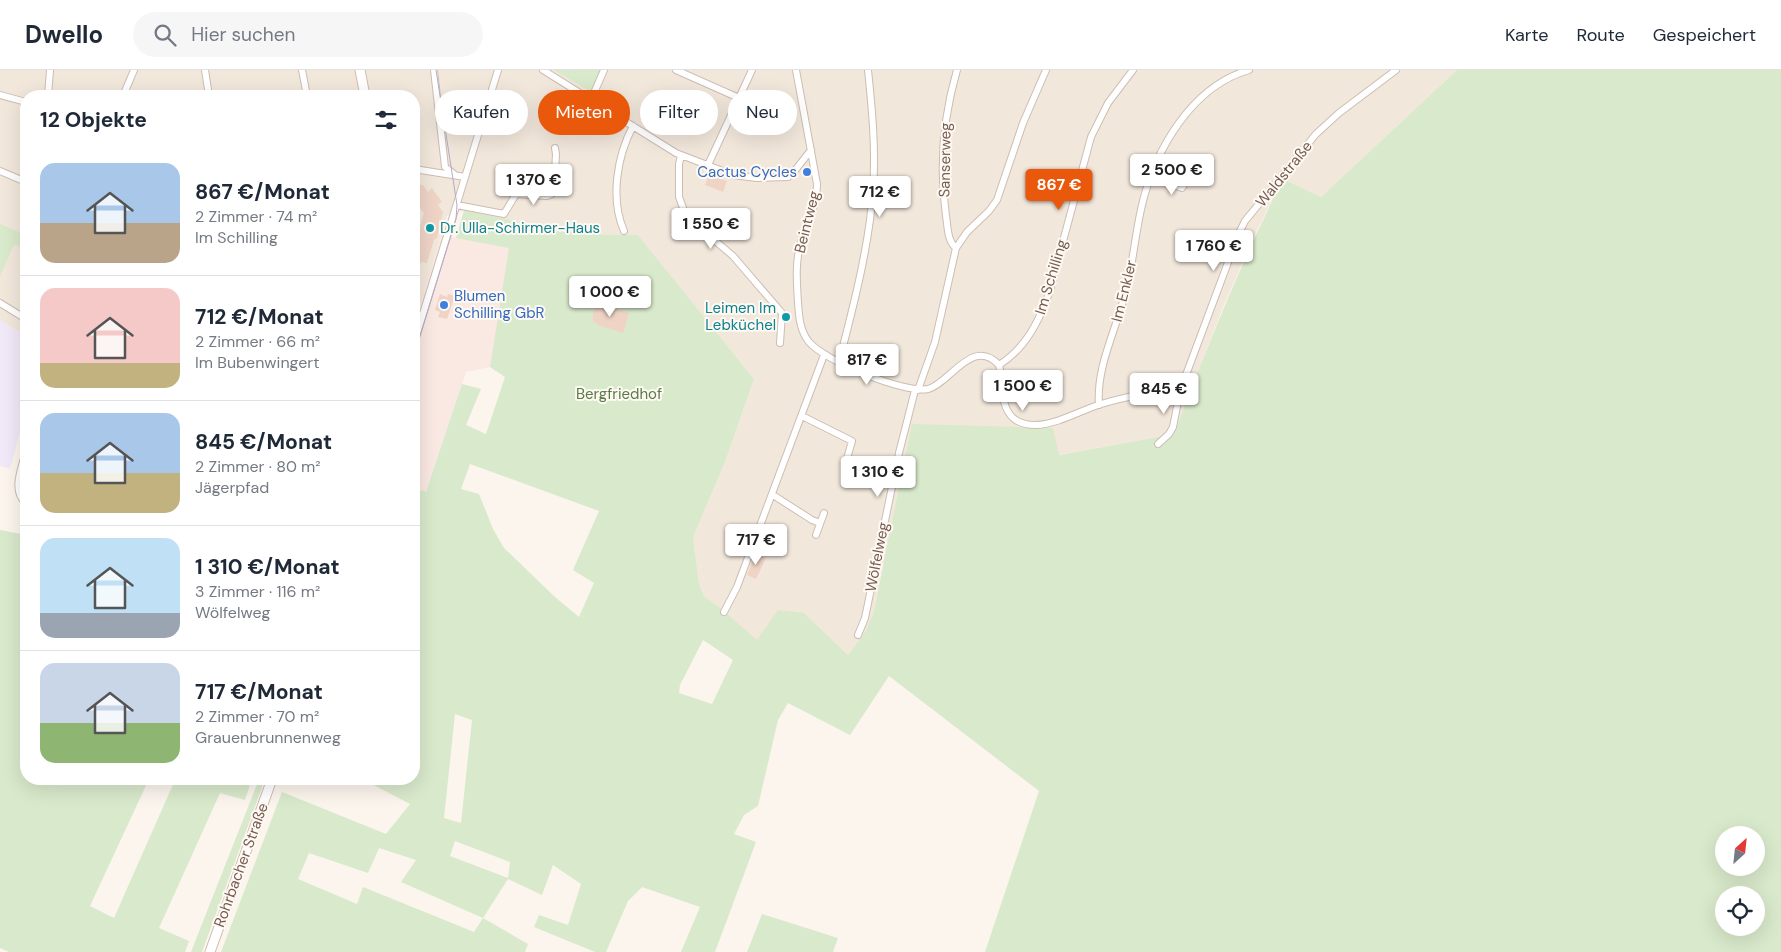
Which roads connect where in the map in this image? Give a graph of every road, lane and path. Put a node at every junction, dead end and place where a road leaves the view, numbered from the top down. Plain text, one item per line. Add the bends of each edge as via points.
1 (50, 70) edge
2 (134, 70) edge
3 (205, 70) edge
4 (302, 70) edge
5 (360, 70) edge
6 (434, 70) edge
7 (498, 70) edge
8 (543, 70) edge
9 (604, 70) edge
10 (676, 70) edge
11 (752, 70) edge
12 (796, 70) edge
13 (868, 70) edge
14 (957, 70) edge
15 (1046, 70) edge
16 (1133, 70) edge
17 (1249, 70) edge
18 (1396, 70) edge
19 (48, 90) edge
20 (126, 90) edge
21 (208, 90) edge
22 (307, 90) edge
23 (364, 90) edge
24 (575, 90) edge
25 (595, 90) edge
26 (743, 90) edge
27 (728, 93) edge
28 (0, 95) edge
29 (20, 100) edge
30 (728, 122) edge
31 (630, 124) edge
32 (633, 126) junction
33 (555, 148) dead end
34 (810, 150) junction
35 (681, 156) junction
36 (708, 166) junction
37 (420, 170) edge
38 (0, 171) edge
39 (454, 174) junction
40 (465, 177) junction
41 (1150, 177) junction
42 (20, 179) edge
43 (1183, 188) dead end
44 (458, 206) junction
45 (624, 231) dead end
46 (956, 248) junction
47 (0, 303) edge
48 (20, 315) edge
49 (420, 323) edge
50 (780, 343) dead end
51 (824, 355) junction
52 (839, 362) junction
53 (999, 365) junction
54 (917, 390) junction
55 (1180, 392) junction
56 (1099, 405) junction
57 (802, 416) junction
58 (1158, 444) dead end
59 (846, 462) dead end
60 (20, 478) edge
61 (20, 493) edge
62 (773, 495) junction
63 (824, 513) dead end
64 (820, 523) junction
65 (816, 535) dead end
66 (724, 612) dead end
67 (858, 635) dead end
68 (270, 785) edge
69 (210, 952) edge

1 - 19 street
2 - 20 street
3 - 21 street
4 - 22 street
5 - 23 main road
6 - 39 street via 446,167
7 - 40 street
8 - 24 street
9 - 25 street
10 - 27 street
11 - 26 street
12 - 34 street, Beintweg
13 - 52 street via 874,189 865,248
14 - 46 street, Sanserweg via 944,124 942,171 949,236
15 - 46 street via 1026,114 997,200
16 - 53 street, Im Schilling via 1108,103 1091,137 1042,313 1023,345
17 - 41 street, Im Enkler via 1229,78 1195,104 1171,135
18 - 55 street, Waldstraße via 1316,134 1245,221
28 - 29 street
30 - 36 street
31 - 32 street
32 - 35 street
32 - 45 street via 625,141 617,182 618,207
33 - 44 street via 552,194 516,194 504,214
34 - 36 street via 792,175 785,178 738,176
34 - 51 street, Beintweg via 817,192 798,256 799,319 806,338
35 - 36 street
35 - 50 street via 679,197 685,215 733,256 782,313
37 - 39 street
38 - 42 street
39 - 40 street
40 - 44 street
41 - 43 street
41 - 56 street, Im Enkler via 1126,292 1101,374
44 - 49 street
46 - 54 street, Wölfelweg via 935,342
47 - 48 street
51 - 52 street, Beintweg
51 - 57 street
52 - 54 street, Beintweg
53 - 54 street via 986,357 970,358 936,386
53 - 56 street via 1005,406 1020,423 1047,423
54 - 67 street, Wölfelweg via 901,446 865,618
55 - 56 street via 1142,394
55 - 58 street, Waldstraße via 1173,426
57 - 59 street via 853,438
57 - 62 street
60 - 61 street
62 - 64 street
62 - 66 street via 736,591
63 - 64 street
64 - 65 street
68 - 69 main road, Rohrbacher Straße

